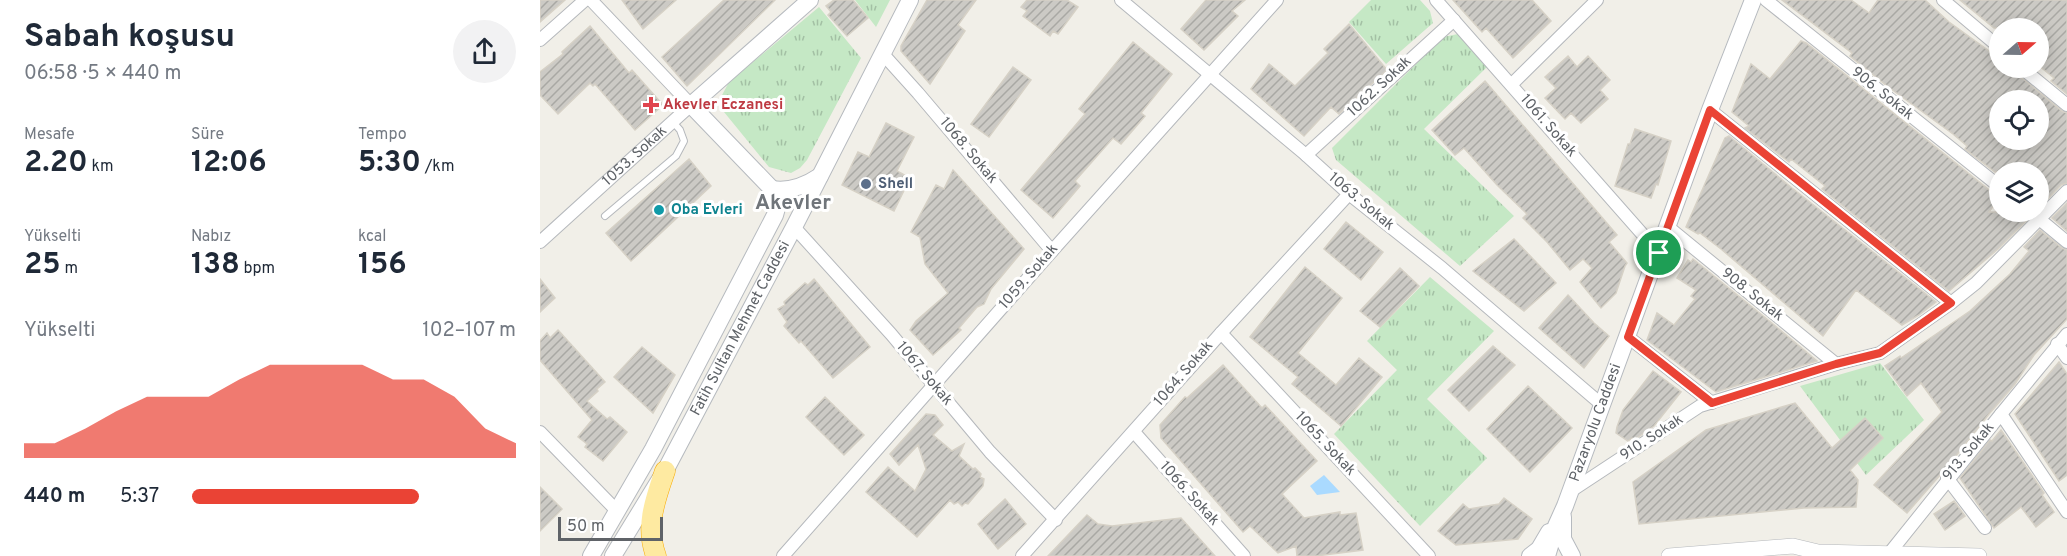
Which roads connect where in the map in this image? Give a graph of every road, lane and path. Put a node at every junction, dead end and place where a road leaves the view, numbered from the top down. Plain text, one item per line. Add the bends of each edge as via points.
1 (585, 0) edge
2 (591, 0) edge
3 (810, 0) edge
4 (910, 0) edge
5 (1121, 0) edge
6 (1277, 0) edge
7 (1436, 0) edge
8 (1597, 0) edge
9 (1753, 0) edge
10 (1766, 0) edge
11 (1942, 0) edge
12 (1454, 20) junction
13 (1989, 39) edge
14 (540, 40) edge
15 (882, 53) junction
16 (1210, 73) junction
17 (2034, 78) edge
18 (1512, 84) junction
19 (691, 105) junction
20 (2067, 105) edge
21 (1710, 110) junction
22 (673, 121) junction
23 (1306, 155) junction
24 (820, 176) junction
25 (1989, 178) edge
26 (772, 189) junction
27 (2067, 191) edge
28 (1349, 194) junction
29 (2049, 204) edge
30 (605, 216) dead end
31 (2029, 222) edge
32 (2043, 222) edge
33 (794, 227) junction
34 (1668, 227) junction
35 (540, 242) edge
36 (2067, 242) edge
37 (1052, 251) junction
38 (1659, 253) junction
39 (1951, 303) junction
40 (1221, 333) junction
41 (2067, 334) edge
42 (1628, 337) junction
43 (2057, 344) junction
44 (2067, 358) edge
45 (1836, 364) junction
46 (934, 385) junction
47 (1712, 403) junction
48 (1601, 404) junction
49 (2001, 414) junction
50 (540, 432) edge
51 (1134, 432) junction
52 (665, 471) junction
53 (1947, 478) junction
54 (1568, 498) junction
55 (617, 511) junction
56 (2067, 512) edge
57 (1056, 520) junction
58 (1985, 528) dead end
59 (1813, 554) edge
60 (1888, 555) edge
61 (591, 556) edge
62 (613, 556) edge
63 (656, 556) edge
64 (783, 556) edge
65 (1022, 556) edge
66 (1245, 556) edge
67 (1429, 556) edge
68 (1530, 556) edge
69 (1547, 556) edge
70 (1572, 556) edge
71 (1670, 556) edge
72 (1979, 556) edge

1 - 14 street
2 - 19 street
3 - 19 main road, 1053. Sokak
4 - 15 main road, Fatih Sultan Mehmet Caddesi
5 - 16 street, 1063. Sokak
6 - 16 street, 1059. Sokak
7 - 12 street, 1061. Sokak
8 - 18 street
9 - 21 main road, Pazaryolu Caddesi
10 - 25 street, 906. Sokak
11 - 13 street
12 - 18 street, 1061. Sokak
12 - 23 street, 1062. Sokak
15 - 24 main road, Fatih Sultan Mehmet Caddesi
15 - 37 street, 1068. Sokak
16 - 23 street, 1063. Sokak
16 - 37 street, 1059. Sokak
17 - 20 street
18 - 38 street, 1061. Sokak
19 - 22 street, 1053. Sokak
19 - 26 main road
21 - 34 main road, Pazaryolu Caddesi
21 - 39 street
22 - 30 lane via 684,141 676,156
22 - 35 street, 1053. Sokak
23 - 28 street, 1063. Sokak
24 - 26 main road via 795,189
24 - 33 main road, Fatih Sultan Mehmet Caddesi
26 - 55 main road, Fatih Sultan Mehmet Caddesi via 776,215
27 - 29 street, 910. Sokak
28 - 40 street, 1064. Sokak
28 - 48 street, 1063. Sokak
31 - 39 street, 910. Sokak via 1976,283
32 - 36 street
33 - 46 street, 1067. Sokak
33 - 52 main road, Fatih Sultan Mehmet Caddesi
34 - 38 main road, Pazaryolu Caddesi
34 - 45 street, 908. Sokak
37 - 46 street, 1059. Sokak
38 - 42 main road, Pazaryolu Caddesi
39 - 45 street, 910. Sokak via 1880,353
40 - 51 street, 1064. Sokak
40 - 67 street, 1065. Sokak
41 - 43 street
42 - 47 street
42 - 48 main road, Pazaryolu Caddesi
43 - 44 street
43 - 49 street
45 - 47 street, 910. Sokak
46 - 57 street, 1067. Sokak via 990,452
46 - 64 street, 1059. Sokak
47 - 54 street, 910. Sokak via 1700,406
48 - 54 main road, Pazaryolu Caddesi
49 - 53 street, 913. Sokak
49 - 56 street, 913. Sokak
50 - 55 street
51 - 57 street, 1064. Sokak
51 - 66 street, 1066. Sokak
52 - 62 main road, Fatih Sultan Mehmet Caddesi
52 - 63 highway via 650,526
53 - 58 street
53 - 60 street, 913. Sokak
54 - 68 main road via 1539,549
54 - 69 main road
54 - 70 main road via 1563,539
55 - 61 main road, Fatih Sultan Mehmet Caddesi
57 - 65 street, 1064. Sokak
59 - 60 street
59 - 71 street via 1793,546
60 - 72 street

